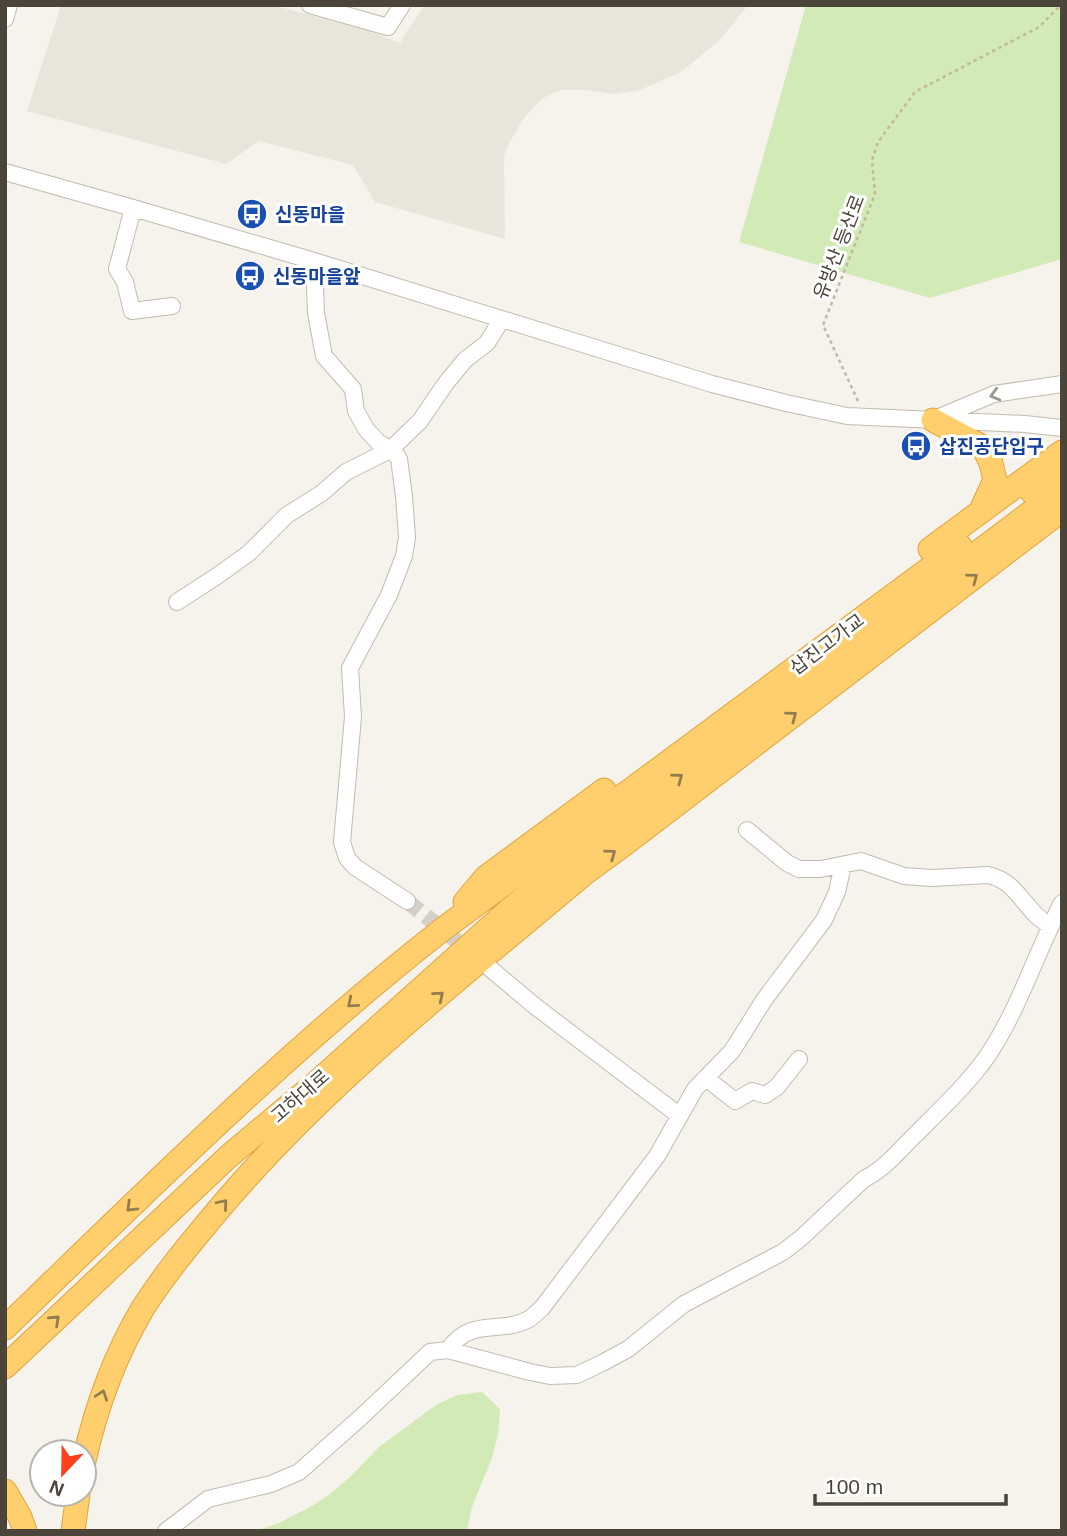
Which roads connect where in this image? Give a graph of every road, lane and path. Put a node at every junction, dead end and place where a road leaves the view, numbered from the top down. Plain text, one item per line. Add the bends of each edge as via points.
1 (9, 5) edge
2 (310, 5) edge
3 (402, 5) edge
4 (1061, 5) edge
5 (5, 19) edge
6 (5, 172) edge
7 (134, 208) junction
8 (314, 261) junction
9 (172, 306) dead end
10 (502, 319) junction
11 (1062, 384) edge
12 (866, 417) junction
13 (933, 420) junction
14 (1062, 428) edge
15 (390, 450) junction
16 (1062, 452) edge
17 (1062, 470) edge
18 (1062, 489) edge
19 (1062, 510) edge
20 (979, 513) junction
21 (177, 602) dead end
22 (598, 826) junction
23 (747, 830) dead end
24 (843, 864) junction
25 (585, 873) junction
26 (407, 901) tunnel mouth
27 (1062, 903) edge
28 (509, 910) junction
29 (1050, 926) junction
30 (443, 929) junction
31 (486, 965) tunnel mouth
32 (799, 1059) dead end
33 (706, 1077) junction
34 (680, 1116) junction
35 (5, 1328) edge
36 (448, 1350) junction
37 (5, 1367) edge
38 (89, 1438) edge
39 (5, 1491) edge
40 (76, 1508) edge
41 (22, 1524) edge
42 (73, 1531) edge
43 (166, 1531) edge

1 - 5 street
2 - 3 street via 388,27
4 - 12 path, 유방산 등산로 via 1039,27 915,92 878,142 872,160 875,194 823,325
6 - 7 street
7 - 8 street
7 - 9 street via 117,269 132,311
8 - 10 street
8 - 15 street via 324,356 353,388 356,411 366,429
10 - 12 street via 735,390
10 - 15 street via 487,343 465,360 420,421
11 -> 13 street via 994,394
12 - 13 street
13 - 14 street
13 - 20 highway via 984,447 995,480
15 - 21 street via 346,472 287,515 249,553
15 - 26 street via 399,459 407,546 388,595 350,668 353,717 342,842 355,867
16 - 20 highway
17 - 22 highway, 삽진고가교
22 -> 18 highway, 삽진고가교
25 -> 19 highway
20 - 30 highway via 486,877
22 - 28 highway, 고하대로
22 - 30 highway, 고하대로
23 - 24 street via 799,869
24 - 29 street via 861,861 915,877 995,877 1015,889
24 - 33 street via 824,920 732,1051
25 - 28 highway
38 -> 25 highway via 104,1388 129,1334 160,1282 231,1195 380,1045
27 - 29 street
37 -> 28 highway, 고하대로 via 229,1156
29 - 36 street via 1011,1016 971,1076 876,1173 783,1252 684,1304 628,1349 577,1374 550,1376
30 -> 35 highway, 고하대로 via 269,1076
31 - 34 street
32 - 33 street via 765,1095 752,1091 735,1101
33 - 34 street
34 - 36 street via 657,1156 542,1308 523,1322 465,1334
36 - 43 street via 430,1352 299,1472 208,1499
39 - 41 highway
40 - 42 highway

